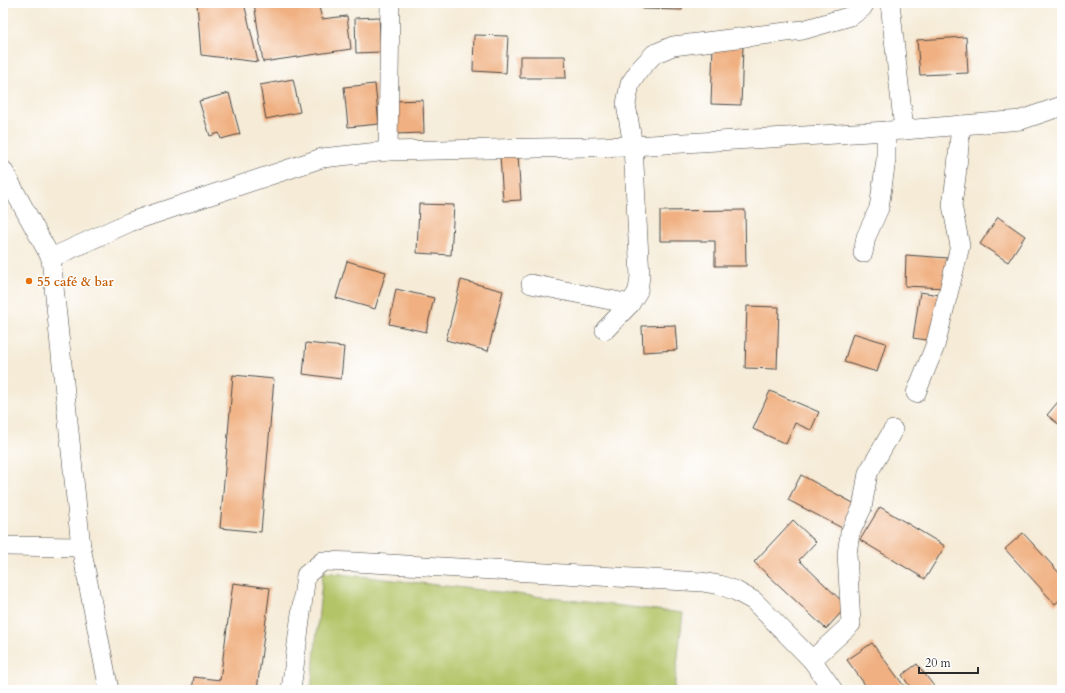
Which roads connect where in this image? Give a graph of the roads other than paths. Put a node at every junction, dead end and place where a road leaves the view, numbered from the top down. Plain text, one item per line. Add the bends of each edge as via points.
1 (390, 3) edge
2 (865, 3) edge
3 (890, 3) edge
4 (1062, 106) edge
5 (961, 125) junction
6 (895, 131) junction
7 (633, 146) junction
8 (388, 151) junction
9 (3, 170) edge
10 (863, 253) dead end
11 (51, 258) junction
12 (531, 284) dead end
13 (630, 304) junction
14 (605, 330) dead end
15 (916, 393) dead end
16 (893, 430) dead end
17 (3, 546) edge
18 (81, 547) junction
19 (812, 660) junction
20 (108, 690) edge
21 (291, 690) edge
22 (832, 690) edge

1 - 8 street
2 - 7 street via 851,16 803,30 673,46 654,54 630,84 626,104
3 - 6 street
4 - 5 street via 1021,120
5 - 6 street
5 - 15 street via 952,205 960,246 935,346
6 - 7 street
6 - 10 street via 886,160 879,208 866,237
7 - 8 street
7 - 13 street via 640,276 638,291
8 - 11 street via 322,158 130,222
9 - 11 street
11 - 18 street
12 - 13 street
13 - 14 street
16 - 19 street via 868,473 862,508 850,533 847,554 851,624
17 - 18 street
18 - 20 street
19 - 21 street via 754,601 720,585 323,561 306,575
19 - 22 street

